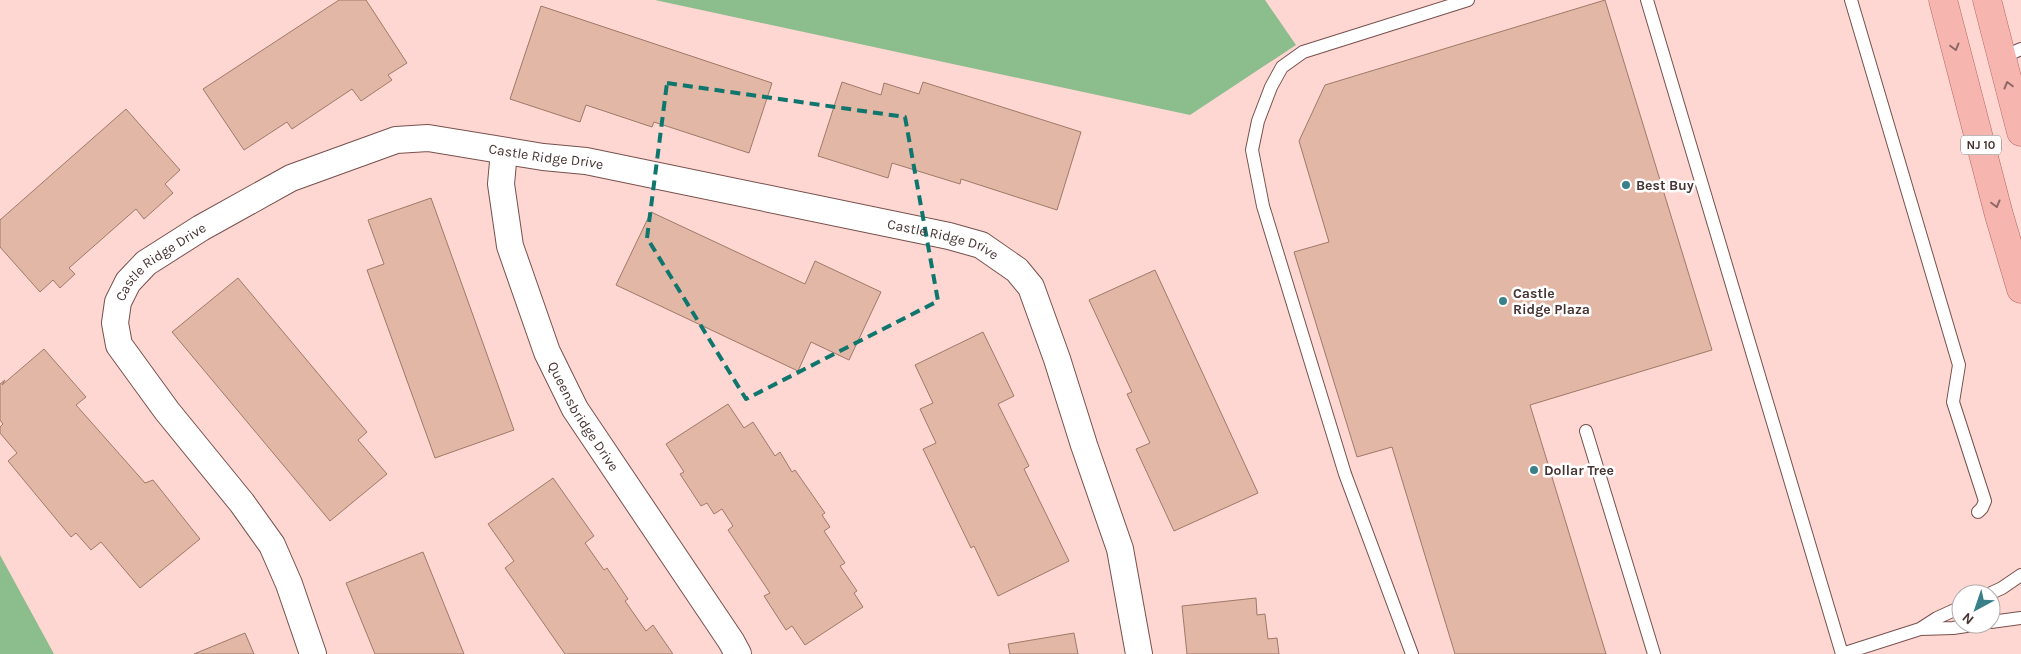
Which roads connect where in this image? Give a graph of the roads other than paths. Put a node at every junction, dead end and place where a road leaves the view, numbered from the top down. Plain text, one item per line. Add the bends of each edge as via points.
1 (1468, 0) edge
2 (1647, 0) edge
3 (1851, 0) edge
4 (1943, 0) edge
5 (1987, 0) edge
6 (2011, 54) edge
7 (2021, 132) edge
8 (504, 151) junction
9 (2021, 289) edge
10 (1586, 431) dead end
11 (1978, 512) dead end
12 (2021, 575) edge
13 (2001, 588) edge
14 (1951, 612) edge
15 (2021, 618) edge
16 (2001, 621) edge
17 (1951, 628) edge
18 (1920, 629) junction
19 (313, 654) edge
20 (738, 654) edge
21 (1139, 654) edge
22 (1412, 654) edge
23 (1654, 654) edge
24 (1842, 654) edge

1 - 22 lane via 1303,52 1282,67 1271,87 1258,121 1252,150 1263,206 1345,474
2 - 24 lane
3 - 11 lane via 1959,365 1953,402 1985,501
4 -> 9 main road, NJ 10
5 - 6 main road, NJ 10
7 -> 6 main road, NJ 10
8 - 19 street, Castle Ridge Drive via 428,138 396,140 291,178 146,263 128,282 118,302 115,323 119,345 272,545
8 - 20 street, Queensbridge Drive via 501,184 510,246 546,352 576,409
8 - 21 street, Castle Ridge Drive via 586,161 949,236 981,245 1017,270 1030,288 1057,359 1120,549
10 - 23 lane
12 - 13 lane
14 - 18 lane
15 - 16 lane
17 - 18 lane
18 - 24 lane

